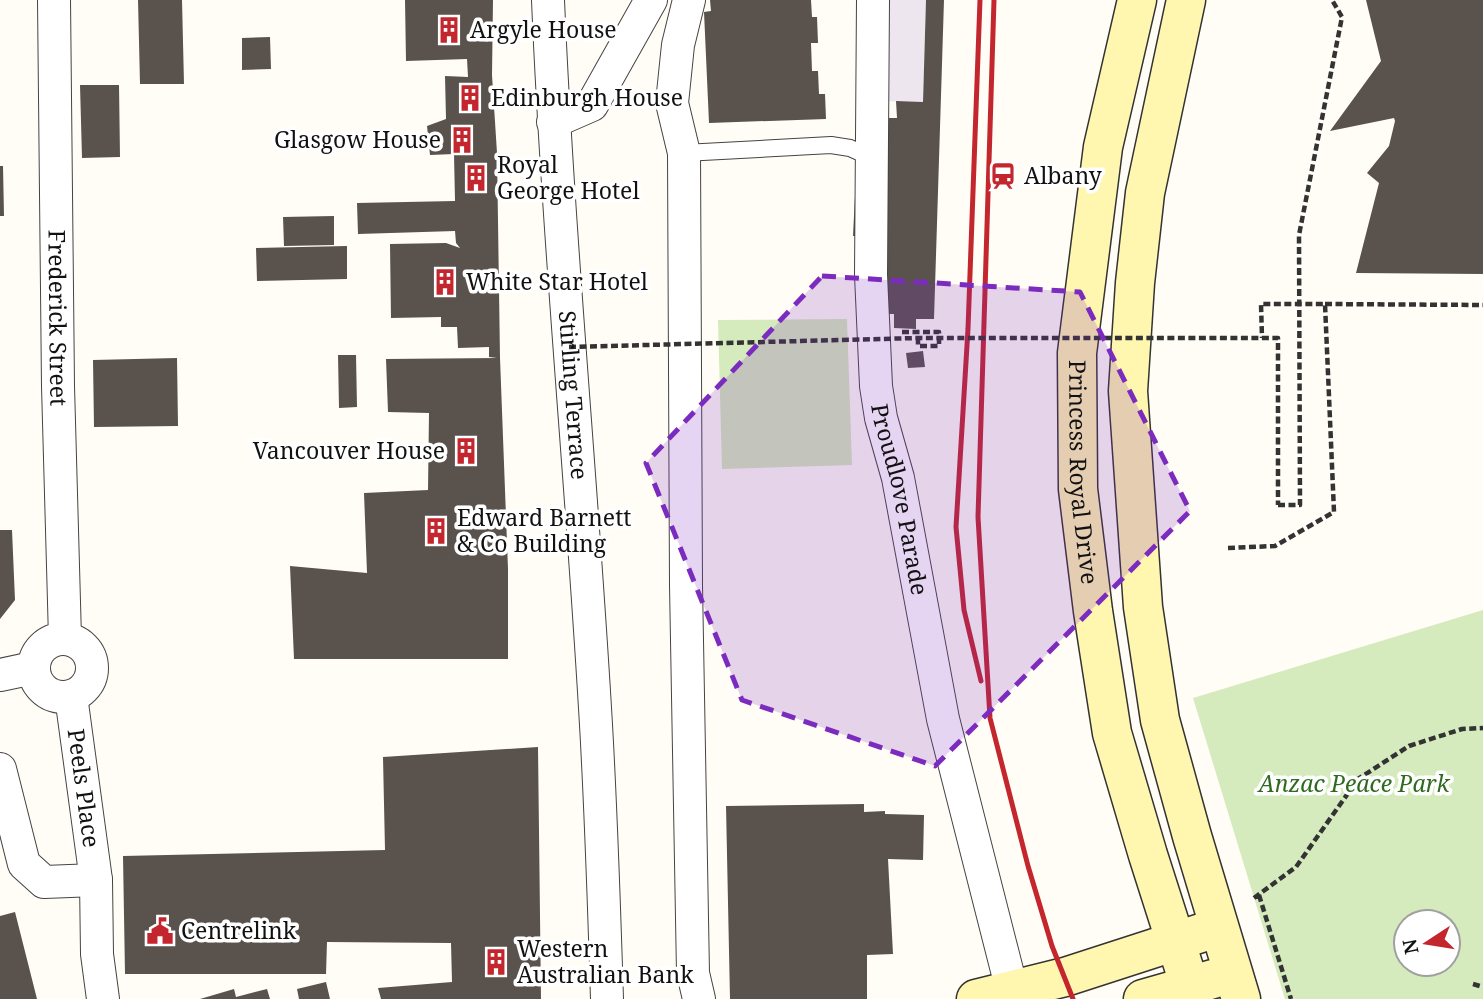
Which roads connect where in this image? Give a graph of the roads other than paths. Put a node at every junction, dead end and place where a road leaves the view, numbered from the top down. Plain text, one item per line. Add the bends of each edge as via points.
1 (54, 0) edge
2 (548, 0) edge
3 (651, 0) edge
4 (689, 0) edge
5 (873, 0) edge
6 (1137, 0) edge
7 (1186, 0) edge
8 (553, 122) junction
9 (684, 153) junction
10 (872, 158) junction
11 (65, 638) junction
12 (33, 668) junction
13 (0, 675) edge
14 (71, 696) junction
15 (0, 769) edge
16 (1148, 855) junction
17 (96, 880) junction
18 (1220, 928) junction
19 (1176, 940) junction
20 (1103, 964) junction
21 (1236, 986) edge
22 (1192, 993) edge
23 (1013, 994) edge
24 (103, 999) edge
25 (607, 999) edge
26 (699, 999) edge
27 (976, 999) edge
28 (1143, 999) edge

1 - 11 street, Frederick Street
2 - 8 street, Stirling Terrace
3 - 8 street via 592,105
4 - 9 street via 678,45 672,103
5 - 10 street, Proudlove Parade
6 - 16 main road, Princess Royal Drive via 1103,147 1077,353 1078,489 1112,733
7 - 18 main road via 1145,193 1128,391 1143,607 1160,720
8 - 25 street, Stirling Terrace via 596,720
9 - 10 lane via 831,145
9 - 26 street via 693,973
10 - 23 street, Proudlove Parade via 875,376 881,418 898,478 943,719
11 - 12 street via 39,649
11 - 14 street via 83,646 92,665 87,685
12 - 13 street
12 - 14 street via 45,691
14 - 17 street, Peels Place
15 - 17 street, Peels Place via 24,864 44,882
16 - 19 main road, Princess Royal Drive
16 - 20 main road via 1153,908
17 - 24 street, Peels Place
18 - 19 main road
18 - 21 main road
19 - 20 main road
19 - 22 main road, Princess Royal Drive
20 - 23 main road
21 - 22 main road
22 - 28 main road
23 - 27 main road

